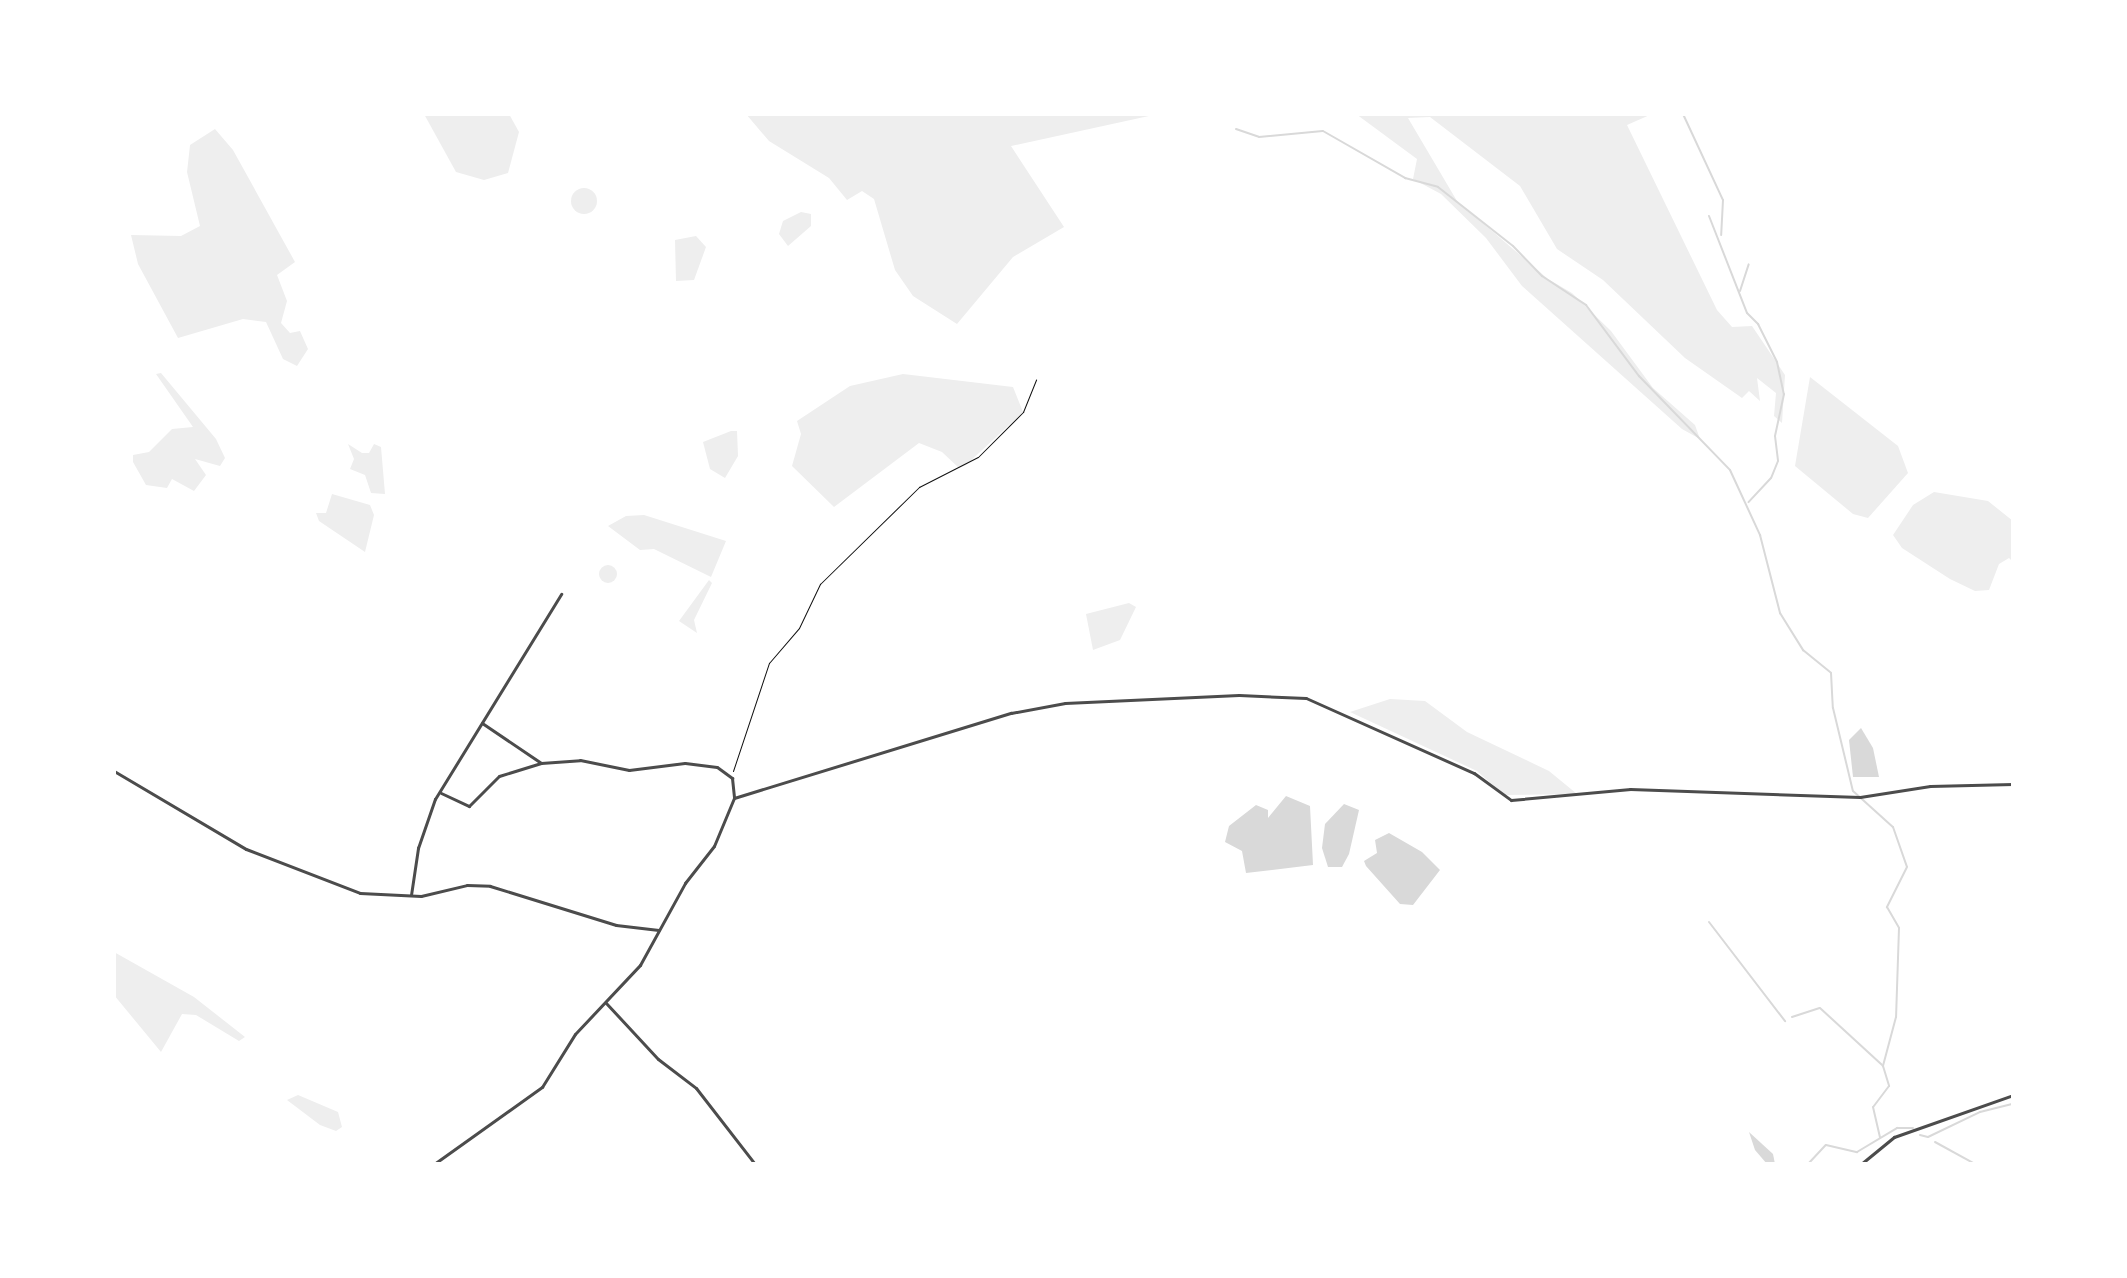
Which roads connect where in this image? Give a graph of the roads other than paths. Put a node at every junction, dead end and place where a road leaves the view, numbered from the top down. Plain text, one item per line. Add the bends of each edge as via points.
1 (561, 594) dead end
2 (482, 723) junction
3 (541, 763) junction
4 (114, 771) edge
5 (2013, 784) edge
6 (441, 793) junction
7 (734, 798) junction
8 (411, 895) junction
9 (659, 930) junction
10 (606, 1002) junction
11 (2013, 1095) edge
12 (434, 1164) edge
13 (755, 1164) edge
14 (1861, 1164) edge

1 - 2 street
2 - 3 street
2 - 6 street
3 - 6 street via 499,776 469,806
3 - 7 street via 580,760 629,770 706,764 732,778
4 - 8 street via 203,826 303,874 369,894
5 - 7 street via 1930,786 1856,796 1630,789 1579,798 1511,800 1474,773 1324,703 1239,695 1065,703 1011,713
6 - 8 street via 418,848
7 - 9 street via 714,846
8 - 9 street via 490,886 616,925
9 - 10 street via 640,965
10 - 12 street via 575,1034 542,1087
10 - 13 street via 658,1059 696,1088
11 - 14 street via 1894,1137

